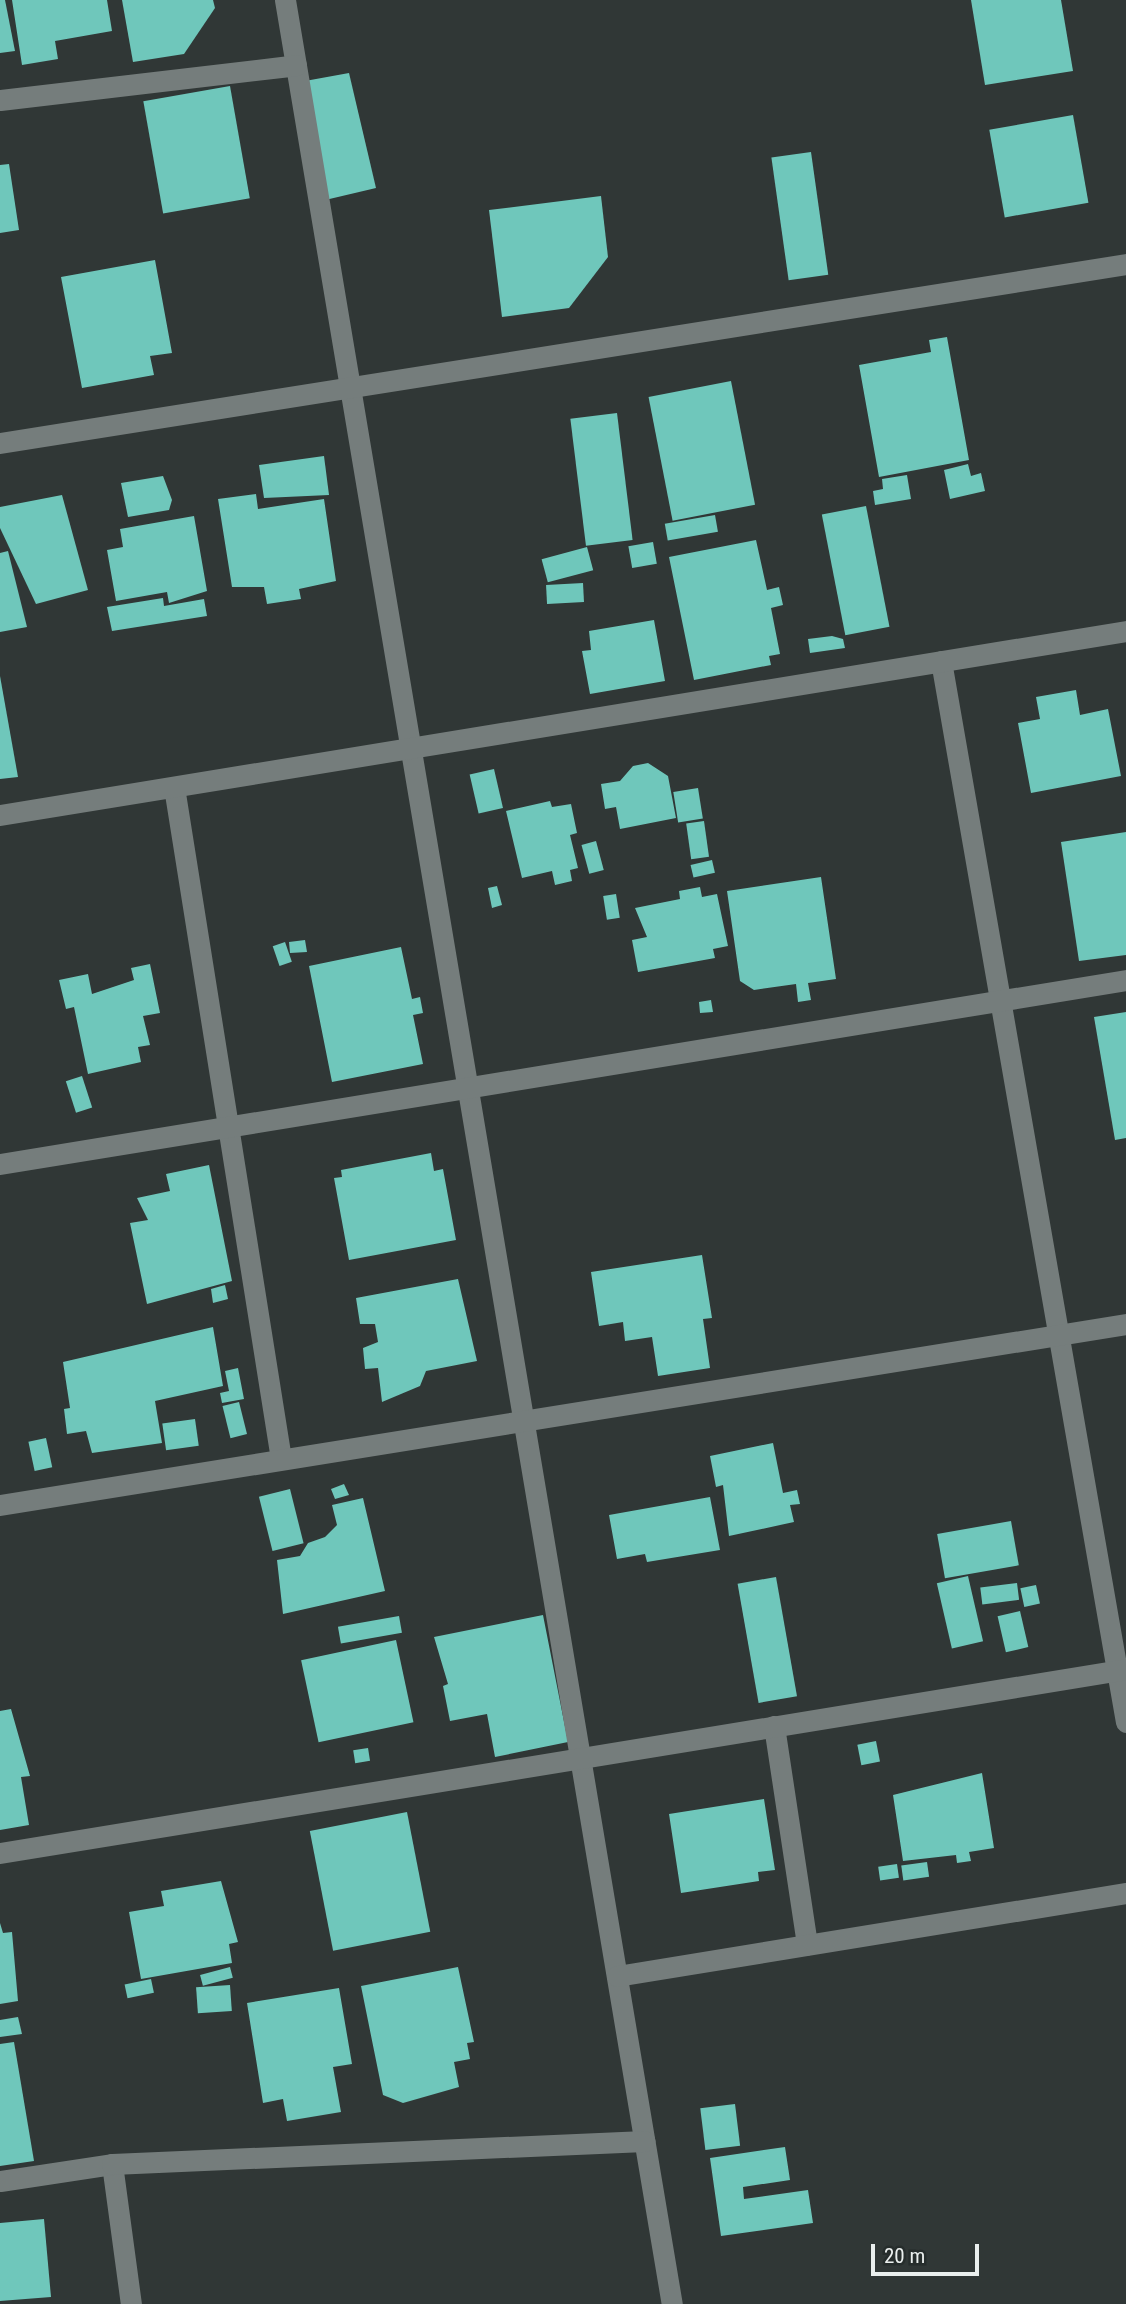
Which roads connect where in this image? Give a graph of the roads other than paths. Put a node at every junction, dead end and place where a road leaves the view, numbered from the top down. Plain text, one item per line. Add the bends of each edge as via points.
1 (285, 0) edge
2 (296, 65) junction
3 (0, 100) edge
4 (1126, 264) edge
5 (351, 391) junction
6 (0, 443) edge
7 (1126, 631) edge
8 (941, 661) junction
9 (410, 748) junction
10 (174, 787) junction
11 (0, 815) edge
12 (1126, 980) edge
13 (1000, 1001) junction
14 (468, 1088) junction
15 (228, 1126) junction
16 (0, 1164) edge
17 (1126, 1324) edge
18 (1059, 1336) junction
19 (524, 1421) junction
20 (281, 1459) junction
21 (0, 1505) edge
22 (1122, 1670) edge
23 (1126, 1722) edge
24 (774, 1726) junction
25 (580, 1758) junction
26 (0, 1853) edge
27 (1126, 1893) edge
28 (807, 1945) junction
29 (617, 1976) junction
30 (645, 2141) junction
31 (111, 2164) junction
32 (0, 2181) edge
33 (131, 2304) edge
34 (672, 2304) edge

1 - 2 street
2 - 3 street
2 - 5 street
4 - 5 street
5 - 6 street
5 - 9 street
7 - 8 street
8 - 9 street
8 - 13 street
9 - 10 street
9 - 14 street
10 - 11 street
10 - 15 street
12 - 13 street
13 - 14 street
13 - 18 street
14 - 15 street
14 - 19 street
15 - 16 street
15 - 20 street
17 - 18 street
18 - 19 street
18 - 22 street
19 - 20 street
19 - 25 street
20 - 21 street
22 - 23 street
22 - 24 street
24 - 25 street
24 - 28 street
25 - 26 street
25 - 29 street
27 - 28 street
28 - 29 street
29 - 30 street
30 - 31 street
30 - 34 street
31 - 32 street
31 - 33 street

